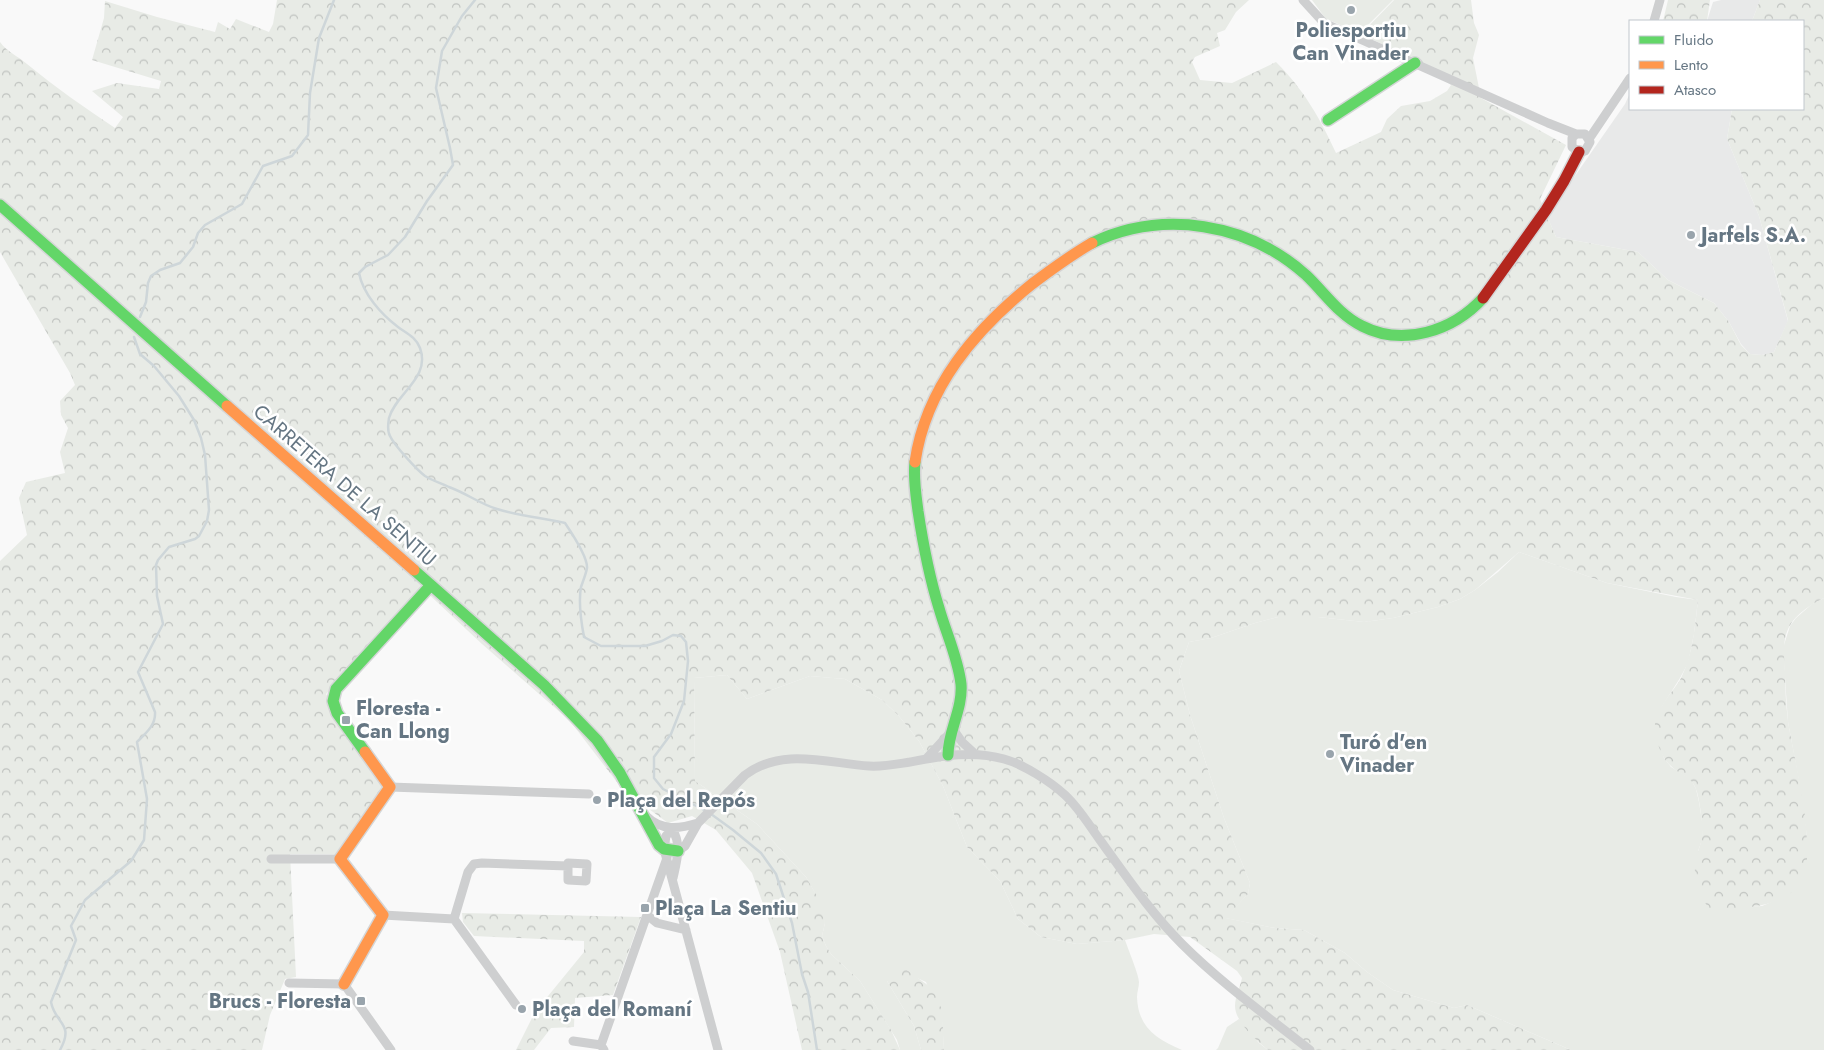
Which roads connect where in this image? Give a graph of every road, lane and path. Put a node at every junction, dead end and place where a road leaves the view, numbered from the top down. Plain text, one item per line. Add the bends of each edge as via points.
1 (1303, 0) edge
2 (1660, 0) edge
3 (1654, 20) edge
4 (1415, 63) junction
5 (1629, 79) edge
6 (1328, 120) dead end
7 (1576, 134) junction
8 (1589, 139) junction
9 (1579, 152) junction
10 (0, 205) edge
11 (431, 585) junction
12 (953, 730) junction
13 (974, 753) junction
14 (952, 755) junction
15 (925, 759) junction
16 (390, 787) junction
17 (589, 794) dead end
18 (642, 812) junction
19 (700, 820) junction
20 (672, 829) junction
21 (664, 851) junction
22 (678, 851) junction
23 (272, 859) dead end
24 (340, 859) junction
25 (568, 866) dead end
26 (662, 872) junction
27 (673, 880) junction
28 (383, 915) junction
29 (647, 915) junction
30 (454, 919) junction
31 (657, 923) junction
32 (686, 930) junction
33 (642, 932) junction
34 (289, 983) dead end
35 (344, 984) junction
36 (516, 1005) dead end
37 (573, 1042) dead end
38 (603, 1048) edge
39 (391, 1050) edge
40 (718, 1050) edge
41 (1310, 1050) edge

1 - 4 street via 1324,23
2 - 3 street
4 - 6 street
4 - 7 street
5 - 8 street
7 - 8 street via 1585,134
7 - 9 street via 1571,144
8 - 9 street via 1588,148
9 - 12 street via 1557,193 1482,299 1466,315 1448,326 1421,334 1394,336 1369,330 1353,322 1289,261 1227,231 1204,227 1152,225 1099,241 1068,258 1009,303 965,350 944,380 923,422 914,463 922,537 962,689
10 - 11 street, CARRETERA DE LA SENTIU
11 - 16 street via 336,689 333,700 337,713
11 - 18 street, CARRETERA DE LA SENTIU via 544,685 597,740
12 - 13 street
12 - 14 street via 948,743
12 - 15 street
13 - 14 street
13 - 41 street via 1022,766 1066,795 1148,905 1183,945
14 - 15 street
15 - 19 street via 886,766 816,759 773,760 749,772
16 - 17 street
16 - 24 street
18 - 20 street via 655,823
18 - 21 street, CARRETERA DE LA SENTIU
19 - 20 street
19 - 22 street via 685,846
20 - 21 street via 666,836
20 - 22 street via 678,839
21 - 22 street
21 - 26 street
21 - 26 street
21 - 27 street
22 - 27 street
23 - 24 street
24 - 28 street
25 - 30 street via 474,864 468,872
26 - 29 street
27 - 32 street
28 - 30 street
28 - 35 street
29 - 31 street
29 - 33 street
30 - 36 street
31 - 32 street
31 - 33 street
32 - 40 street
33 - 38 street
34 - 35 street
35 - 39 street
37 - 38 street

